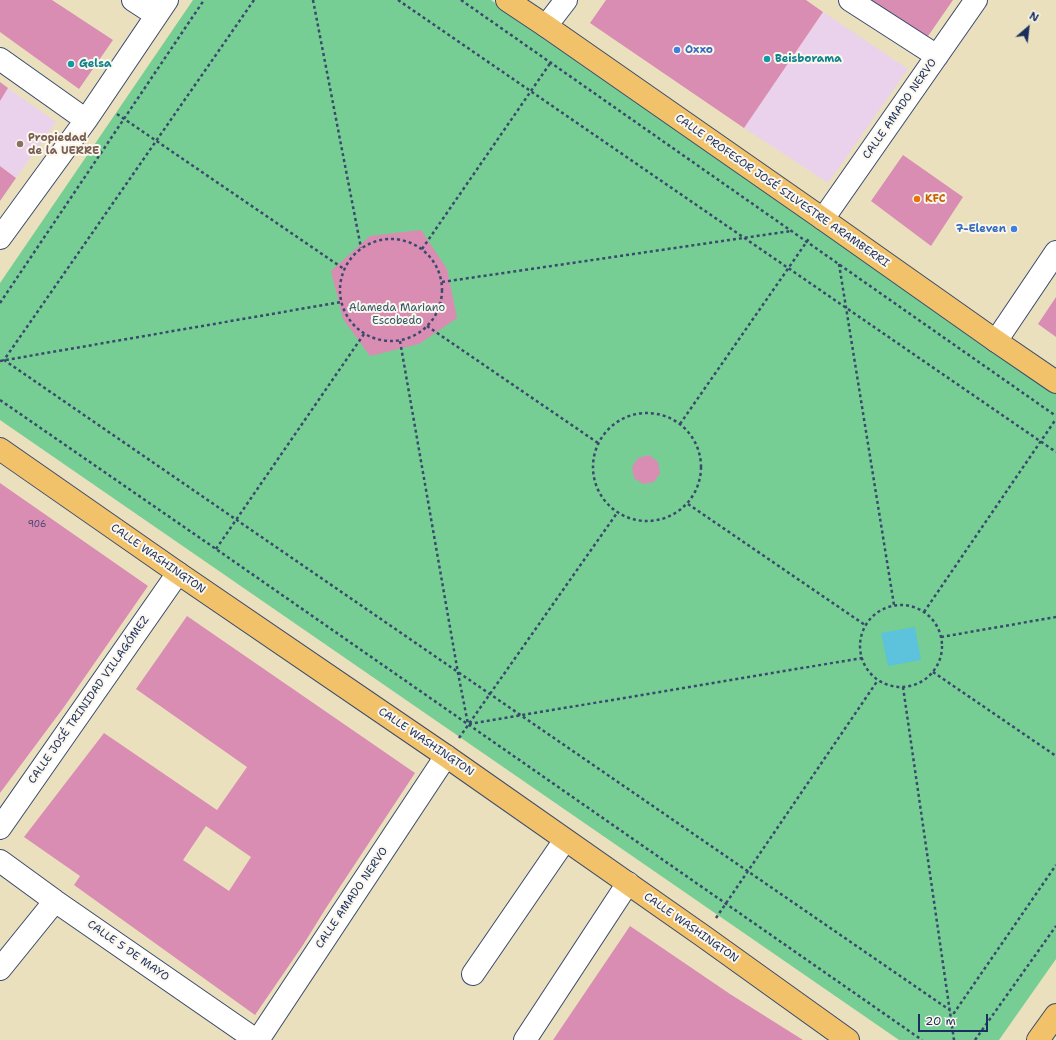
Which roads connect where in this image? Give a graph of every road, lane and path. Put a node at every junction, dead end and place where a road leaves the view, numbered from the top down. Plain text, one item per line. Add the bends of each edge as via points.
1 (133, 0) edge
2 (204, 0) edge
3 (254, 0) edge
4 (313, 0) edge
5 (398, 0) edge
6 (461, 0) edge
7 (507, 0) edge
8 (566, 0) edge
9 (850, 0) edge
10 (976, 0) edge
11 (162, 8) edge
12 (546, 26) junction
13 (566, 40) junction
14 (937, 56) junction
15 (0, 59) edge
16 (551, 62) junction
17 (531, 91) junction
18 (98, 101) junction
19 (124, 119) junction
20 (86, 120) junction
21 (157, 140) junction
22 (824, 219) junction
23 (791, 231) junction
24 (744, 237) junction
25 (0, 238) edge
26 (807, 242) junction
27 (361, 248) junction
28 (422, 249) junction
29 (1056, 252) edge
30 (839, 264) junction
31 (789, 268) junction
32 (344, 269) junction
33 (442, 282) junction
34 (341, 302) junction
35 (0, 303) edge
36 (846, 308) junction
37 (428, 326) junction
38 (364, 334) junction
39 (400, 341) junction
40 (996, 341) junction
41 (4, 360) junction
42 (0, 361) edge
43 (1056, 382) edge
44 (0, 400) edge
45 (1056, 416) edge
46 (1056, 419) edge
47 (680, 424) junction
48 (1041, 442) junction
49 (598, 443) junction
50 (0, 450) edge
51 (1056, 452) edge
52 (688, 504) junction
53 (617, 512) junction
54 (236, 520) junction
55 (216, 549) junction
56 (178, 573) junction
57 (894, 606) junction
58 (924, 612) junction
59 (1056, 617) edge
60 (865, 626) junction
61 (941, 637) junction
62 (862, 658) junction
63 (933, 672) junction
64 (458, 673) junction
65 (878, 680) junction
66 (903, 687) junction
67 (490, 694) junction
68 (521, 716) junction
69 (469, 724) junction
70 (446, 756) junction
71 (1056, 756) edge
72 (0, 828) edge
73 (566, 840) junction
74 (0, 861) edge
75 (1056, 865) edge
76 (748, 872) junction
77 (628, 883) junction
78 (55, 901) junction
79 (726, 904) junction
80 (1056, 926) edge
81 (703, 936) junction
82 (0, 969) edge
83 (473, 974) dead end
84 (949, 1010) junction
85 (1056, 1015) edge
86 (257, 1040) edge
87 (525, 1040) edge
88 (848, 1040) edge
89 (922, 1040) edge
90 (954, 1040) edge
91 (975, 1040) edge
92 (1038, 1040) edge

1 - 11 street
2 - 19 path
3 - 21 path
4 - 27 path
5 - 17 path
6 - 16 path
7 - 12 main road, CALLE PROFESOR JOSÉ SILVESTRE ARAMBERRI
8 - 12 street
9 - 14 street
10 - 14 street, CALLE AMADO NERVO
11 - 18 street
12 - 13 main road, CALLE PROFESOR JOSÉ SILVESTRE ARAMBERRI
13 - 16 path
13 - 22 main road, CALLE PROFESOR JOSÉ SILVESTRE ARAMBERRI
14 - 22 street, CALLE AMADO NERVO
15 - 20 street
16 - 17 path
16 - 23 path
17 - 24 path
17 - 28 path
18 - 19 path
18 - 20 street
19 - 21 path
19 - 35 path
20 - 25 street
21 - 32 path
21 - 41 path
22 - 26 path
22 - 40 main road, CALLE PROFESOR JOSÉ SILVESTRE ARAMBERRI
23 - 24 path
23 - 26 path
24 - 31 path
24 - 33 path
26 - 30 path
26 - 31 path
27 - 28 path via 376,241 392,239 408,241
27 - 32 path
28 - 33 path via 438,269
29 - 40 street
30 - 36 path
30 - 45 path
31 - 36 path
31 - 47 path
32 - 34 path
33 - 37 path via 442,298 437,313
34 - 38 path via 346,314
34 - 41 path
36 - 48 path
36 - 57 path
37 - 39 path via 418,334
37 - 49 path
38 - 39 path via 384,341
38 - 54 path
39 - 64 path
40 - 43 main road, CALLE PROFESOR JOSÉ SILVESTRE ARAMBERRI
41 - 42 path
41 - 54 path
44 - 55 path
46 - 48 path
47 - 49 path via 666,416 634,414 607,430
47 - 52 path via 698,447 702,462 699,484
48 - 51 path
48 - 58 path
49 - 53 path via 594,455 595,481 607,504
50 - 56 main road, CALLE WASHINGTON
52 - 53 path via 666,518 654,521 641,522
52 - 60 path
53 - 67 path
54 - 55 path
54 - 64 path
55 - 69 path
56 - 70 main road, CALLE WASHINGTON
56 - 72 street, CALLE JOSÉ TRINIDAD VILLAGÓMEZ
57 - 58 path via 915,607
57 - 60 path via 882,609 872,616
58 - 61 path via 932,619
59 - 61 path
60 - 62 path via 861,636
61 - 63 path via 942,649
62 - 65 path via 868,671
62 - 68 path
63 - 66 path via 914,685
63 - 71 path
64 - 67 path
64 - 69 path
65 - 66 path via 890,686
65 - 76 path
66 - 84 path
67 - 68 path
67 - 69 path
68 - 69 path
68 - 76 path
69 - 79 path
70 - 73 main road, CALLE WASHINGTON
70 - 86 street, CALLE AMADO NERVO
73 - 77 main road, CALLE WASHINGTON
73 - 83 street
74 - 78 street, CALLE 5 DE MAYO
75 - 84 path via 954,1013
76 - 79 path
76 - 84 path
77 - 81 main road, CALLE WASHINGTON
77 - 87 street
78 - 82 street
78 - 86 street, CALLE 5 DE MAYO
79 - 81 path
79 - 89 path
80 - 91 path
81 - 88 main road, CALLE WASHINGTON
84 - 90 path
85 - 92 main road

